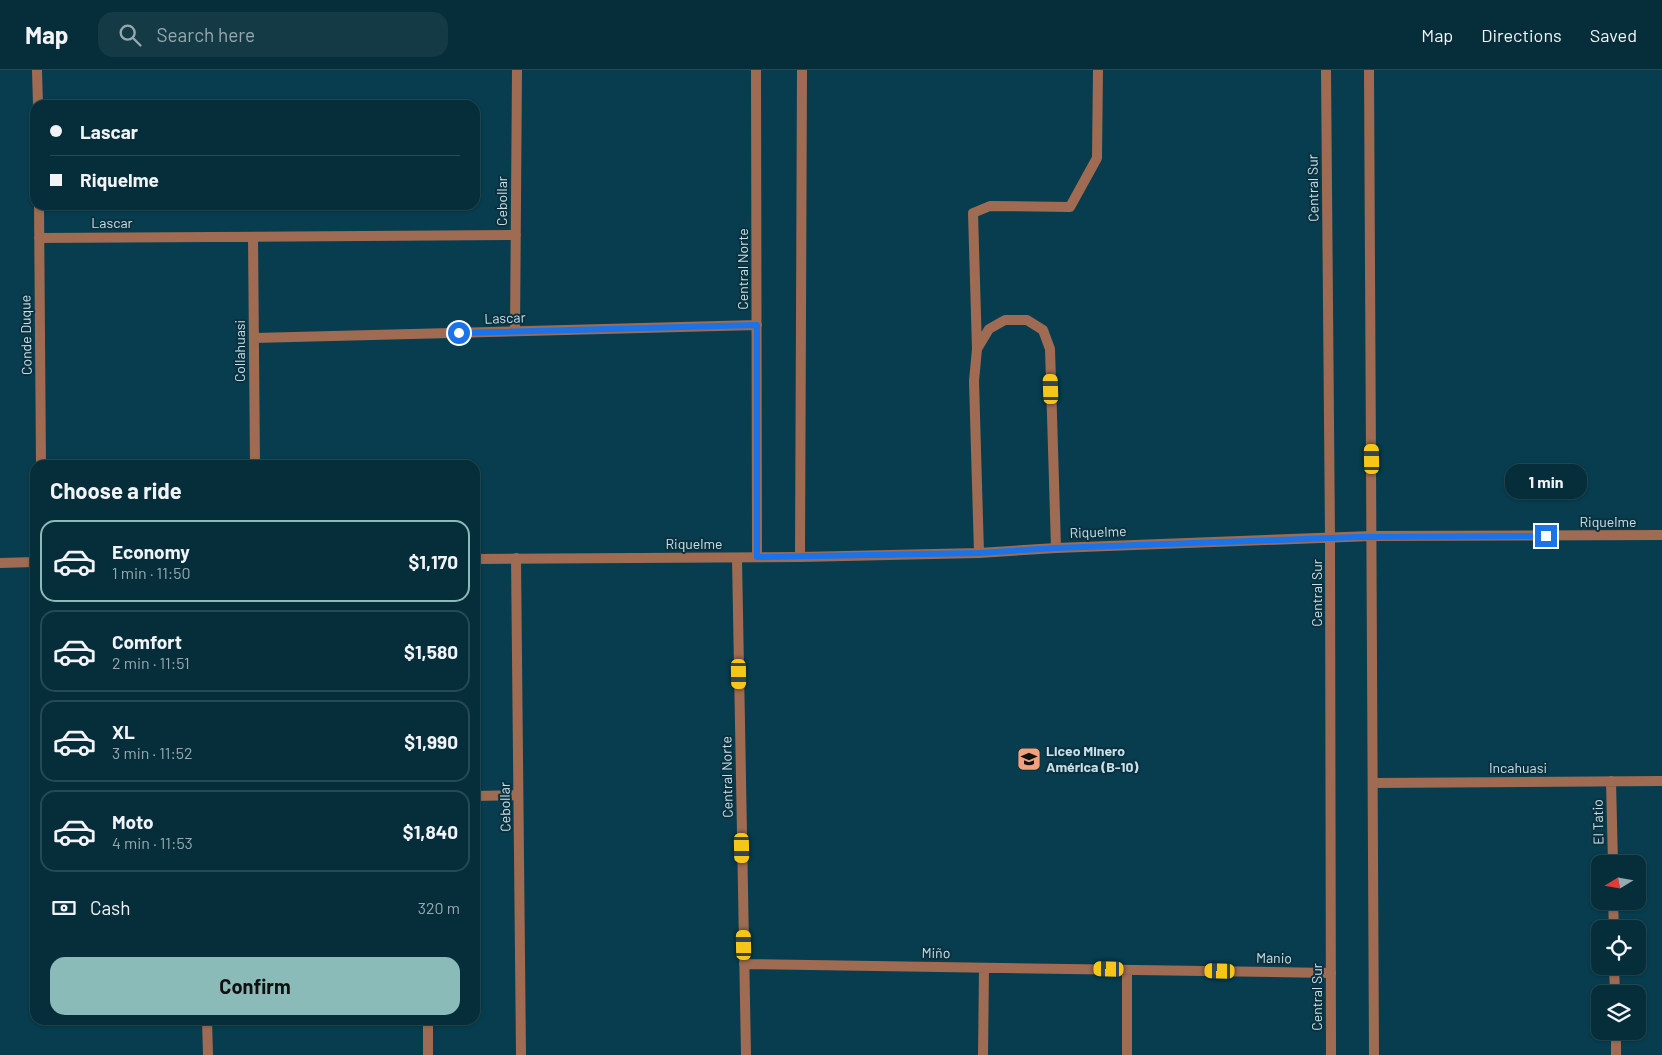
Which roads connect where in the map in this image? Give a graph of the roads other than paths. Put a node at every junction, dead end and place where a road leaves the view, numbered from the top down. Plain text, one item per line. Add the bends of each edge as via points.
1 (37, 70) edge
2 (516, 70) edge
3 (756, 70) edge
4 (802, 70) edge
5 (1098, 70) edge
6 (1326, 70) edge
7 (1369, 70) edge
8 (38, 100) edge
9 (38, 210) edge
10 (516, 236) junction
11 (253, 237) junction
12 (39, 238) junction
13 (757, 325) junction
14 (515, 331) junction
15 (254, 338) junction
16 (977, 349) junction
17 (41, 460) edge
18 (255, 460) edge
19 (1662, 535) edge
20 (1372, 536) junction
21 (1330, 538) junction
22 (1056, 548) junction
23 (979, 553) junction
24 (757, 557) junction
25 (800, 557) junction
26 (516, 558) junction
27 (737, 558) junction
28 (480, 559) edge
29 (30, 562) edge
30 (0, 563) edge
31 (1611, 781) junction
32 (1662, 781) edge
33 (1374, 783) junction
34 (518, 795) junction
35 (480, 796) edge
36 (1613, 855) edge
37 (744, 964) junction
38 (984, 968) junction
39 (1127, 970) junction
40 (1331, 972) junction
41 (207, 1025) edge
42 (428, 1025) edge
43 (1616, 1040) edge
44 (208, 1055) edge
45 (428, 1055) edge
46 (521, 1055) edge
47 (746, 1055) edge
48 (983, 1055) edge
49 (1127, 1055) edge
50 (1331, 1055) edge
51 (1374, 1055) edge
52 (1616, 1055) edge

1 - 8 street
2 - 10 street, Cebollar
3 - 13 street, Central Norte
4 - 25 street
5 - 16 street via 1097,158 1070,207 990,206 973,213
6 - 21 street, Central Sur
7 - 20 street
9 - 12 street, Conde Duque
10 - 11 street, Lascar
10 - 14 street, Cebollar
11 - 12 street, Lascar
11 - 15 street, Collahuasi
12 - 17 street, Conde Duque
13 - 14 street, Lascar
13 - 24 street, Central Norte
14 - 15 street, Lascar
15 - 18 street, Collahuasi
16 - 22 street via 989,330 1005,320 1027,320 1042,330 1050,349
16 - 23 street via 974,381
19 - 20 street, Riquelme
20 - 21 street, Riquelme
20 - 33 street
21 - 22 street, Riquelme
21 - 40 street, Central Sur
22 - 23 street, Riquelme
23 - 25 street, Riquelme
24 - 25 street, Riquelme
24 - 27 street, Riquelme
26 - 27 street, Riquelme
26 - 28 street, Riquelme
26 - 34 street, Cebollar
27 - 37 street, Central Norte
29 - 30 street
31 - 32 street, Incahuasi
31 - 33 street, Incahuasi
31 - 36 street, El Tatio
33 - 51 street
34 - 35 street
34 - 46 street, Cebollar
37 - 38 street, Miño
37 - 47 street, Central Norte
38 - 39 street, Miño
38 - 48 street
39 - 40 street, Manio
39 - 49 street
40 - 50 street, Central Sur
41 - 44 street
42 - 45 street
43 - 52 street

